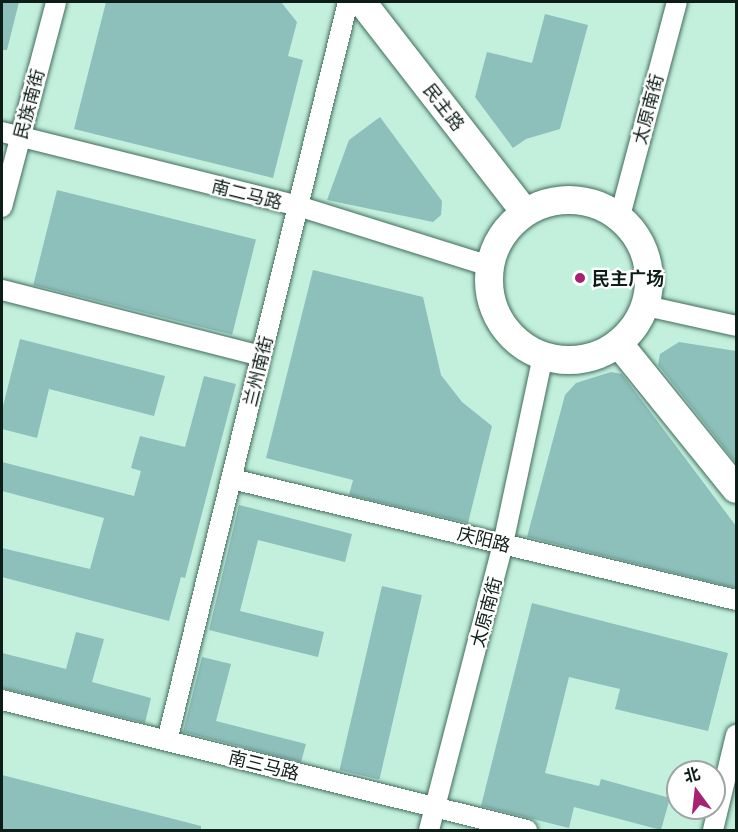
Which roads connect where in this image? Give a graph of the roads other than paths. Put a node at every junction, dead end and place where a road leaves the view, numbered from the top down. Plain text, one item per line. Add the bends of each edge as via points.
1 (56, 2) edge
2 (348, 2) edge
3 (362, 2) edge
4 (677, 2) edge
5 (11, 135) edge
6 (298, 206) junction
7 (2, 207) edge
8 (525, 212) junction
9 (620, 216) junction
10 (490, 266) junction
11 (2, 290) edge
12 (646, 306) junction
13 (736, 326) edge
14 (619, 344) junction
15 (261, 356) junction
16 (543, 356) junction
17 (231, 479) junction
18 (736, 489) edge
19 (503, 544) junction
20 (736, 600) edge
21 (2, 700) edge
22 (736, 735) edge
23 (167, 741) junction
24 (435, 808) junction
25 (429, 831) edge
26 (527, 831) edge
27 (713, 831) edge

1 - 5 street, 民族南街
2 - 6 street, 兰州南街
3 - 8 street, 民主路
4 - 9 street, 太原南街
5 - 6 street, 南二马路
5 - 7 street, 民族南街
6 - 10 street, 南二马路
6 - 15 street, 兰州南街
8 - 9 street via 548,202 573,199 598,204
8 - 10 street via 497,245
9 - 12 street via 637,235 647,257 650,282
10 - 16 street via 495,311 506,330
11 - 15 street
12 - 13 street
12 - 14 street
14 - 16 street via 587,358
14 - 18 street
15 - 17 street, 兰州南街
16 - 19 street, 太原南街
17 - 19 street, 庆阳路
17 - 23 street, 兰州南街
19 - 20 street, 庆阳路
19 - 24 street, 太原南街
21 - 23 street, 南三马路
22 - 27 street
23 - 24 street, 南三马路
24 - 25 street, 太原南街
24 - 26 street, 南三马路

